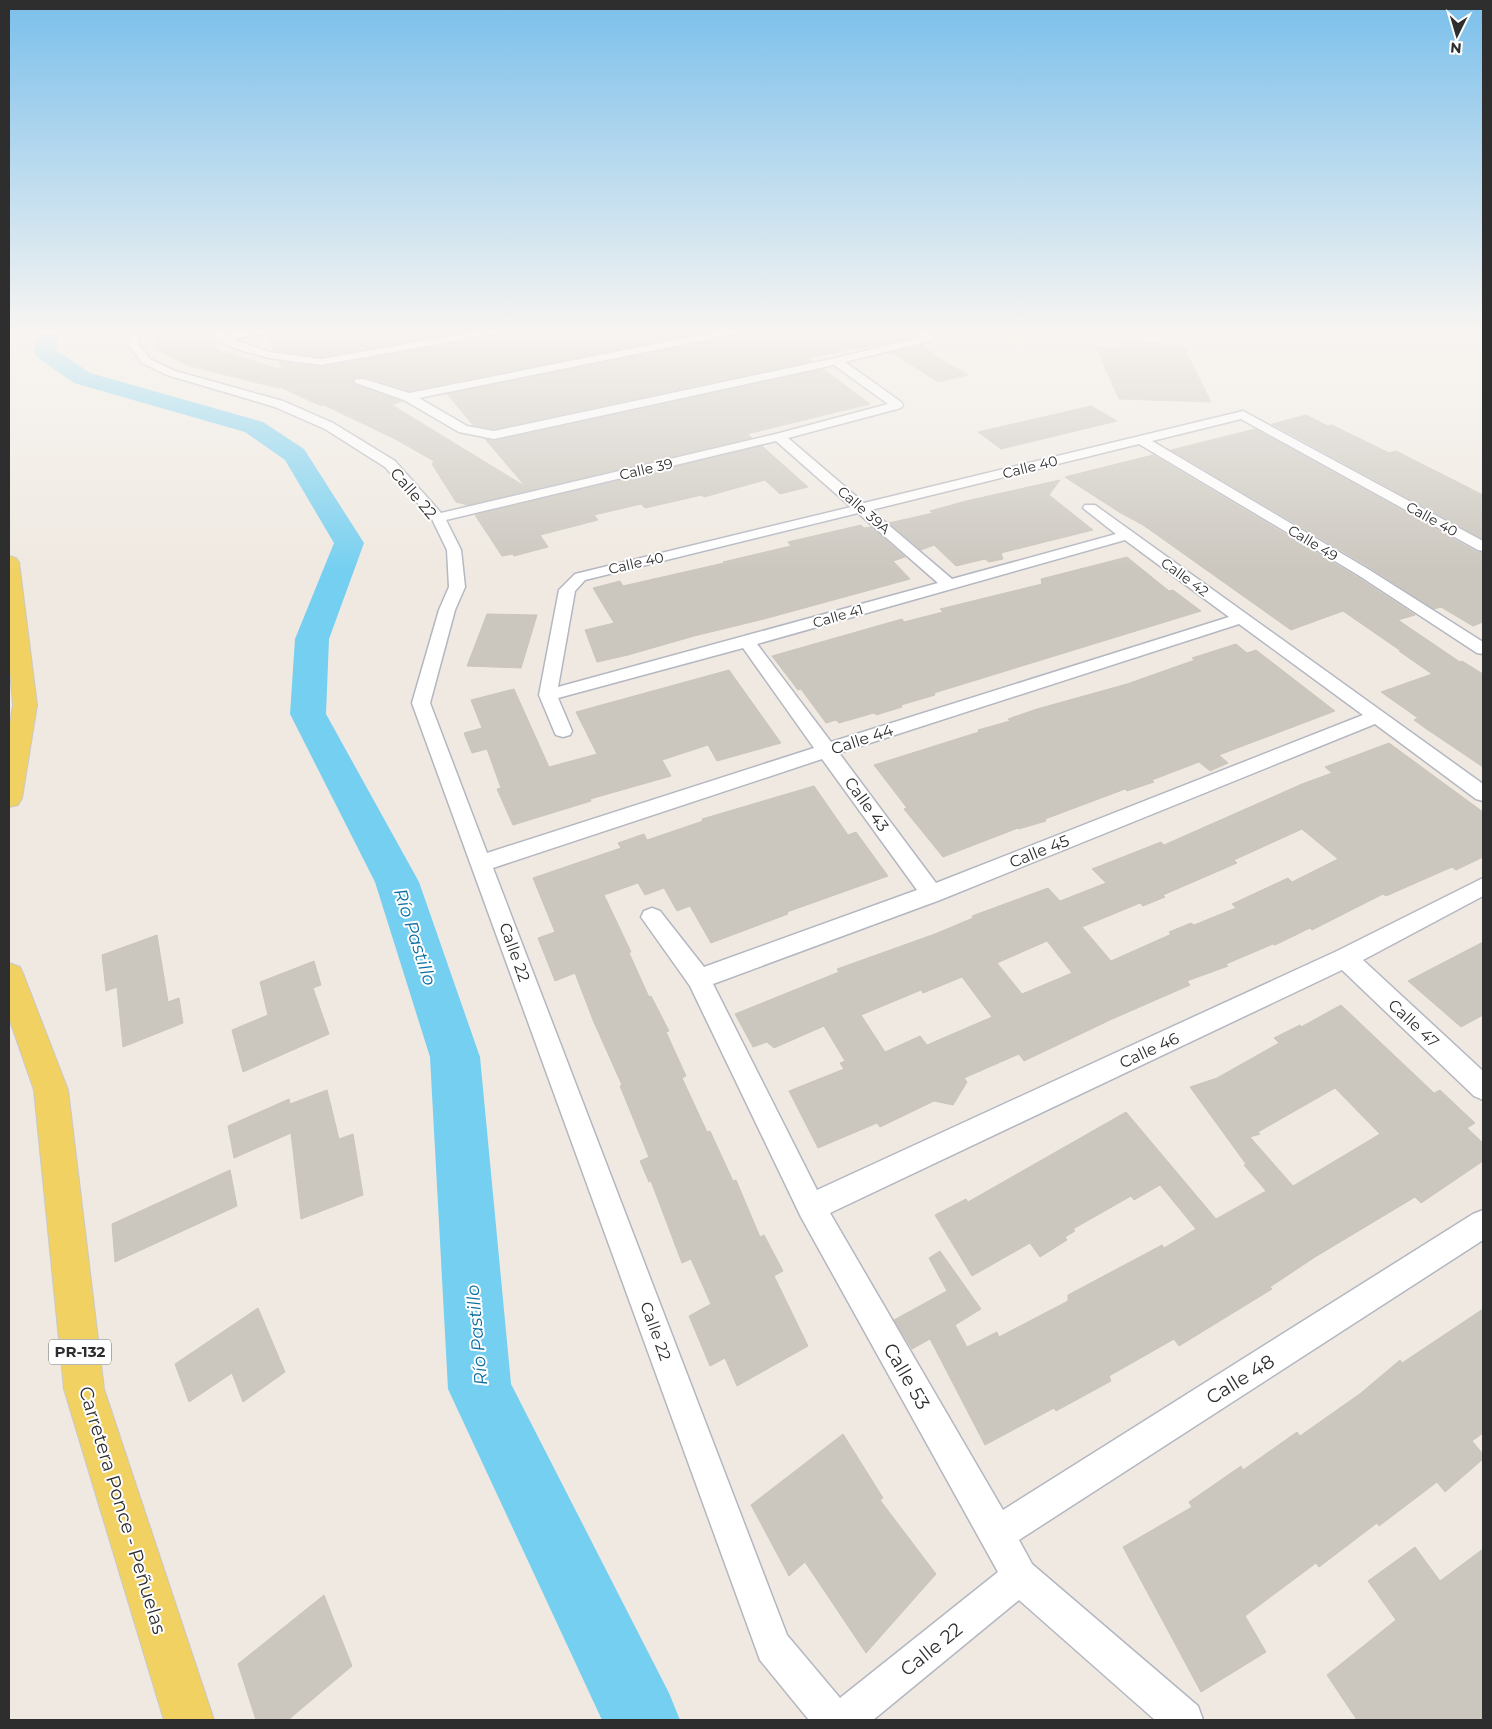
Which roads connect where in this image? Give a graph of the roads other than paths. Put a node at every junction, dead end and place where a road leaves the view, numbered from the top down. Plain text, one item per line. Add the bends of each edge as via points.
1 (292, 410) edge
2 (430, 410) edge
3 (611, 410) edge
4 (882, 410) edge
5 (779, 437) junction
6 (1141, 440) junction
7 (1090, 508) dead end
8 (864, 509) junction
9 (438, 518) junction
10 (1128, 535) junction
11 (1483, 547) edge
12 (9, 562) edge
13 (948, 584) junction
14 (1242, 618) junction
15 (747, 642) junction
16 (1483, 649) edge
17 (548, 694) junction
18 (1376, 717) junction
19 (563, 731) dead end
20 (828, 750) junction
21 (1483, 794) edge
22 (9, 798) edge
23 (482, 863) junction
24 (1483, 886) edge
25 (932, 894) junction
26 (652, 917) dead end
27 (1345, 958) junction
28 (9, 976) edge
29 (699, 979) junction
30 (1483, 1088) edge
31 (811, 1207) junction
32 (1483, 1224) edge
33 (997, 1534) junction
34 (1019, 1577) junction
35 (189, 1720) edge
36 (833, 1720) edge
37 (843, 1720) edge
38 (1184, 1720) edge

1 - 9 street, Calle 22 via 329,426 390,464
2 - 3 street via 463,429 494,435
4 - 5 street, Calle 39
5 - 8 street, Calle 39A
5 - 9 street, Calle 39
6 - 8 street, Calle 40
6 - 11 street, Calle 40 via 1243,415
6 - 16 street, Calle 49 via 1363,572
7 - 10 street, Calle 42
8 - 13 street, Calle 39A
8 - 17 street, Calle 40 via 580,577 567,590
9 - 23 street, Calle 22 via 454,550 458,587 446,610 421,703
10 - 13 street, Calle 41
10 - 14 street, Calle 42
12 - 22 main road via 25,704
13 - 15 street, Calle 41
14 - 18 street, Calle 42
14 - 20 street, Calle 44
15 - 17 street, Calle 41
15 - 20 street, Calle 43
17 - 19 street
18 - 21 street, Calle 42
18 - 25 street, Calle 45
20 - 23 street, Calle 44
20 - 25 street, Calle 43
23 - 36 street, Calle 22 via 773,1647
24 - 27 street, Calle 46
25 - 29 street, Calle 45
26 - 29 street, Calle 53
27 - 30 street, Calle 47
27 - 31 street, Calle 46
28 - 35 main road, Carretera Ponce - Peñuelas / PR-132 via 51,1090 84,1389
29 - 31 street, Calle 53
31 - 33 street, Calle 53
32 - 33 street, Calle 48
33 - 34 street, Calle 53
34 - 37 street, Calle 22
34 - 38 street, Calle 53

